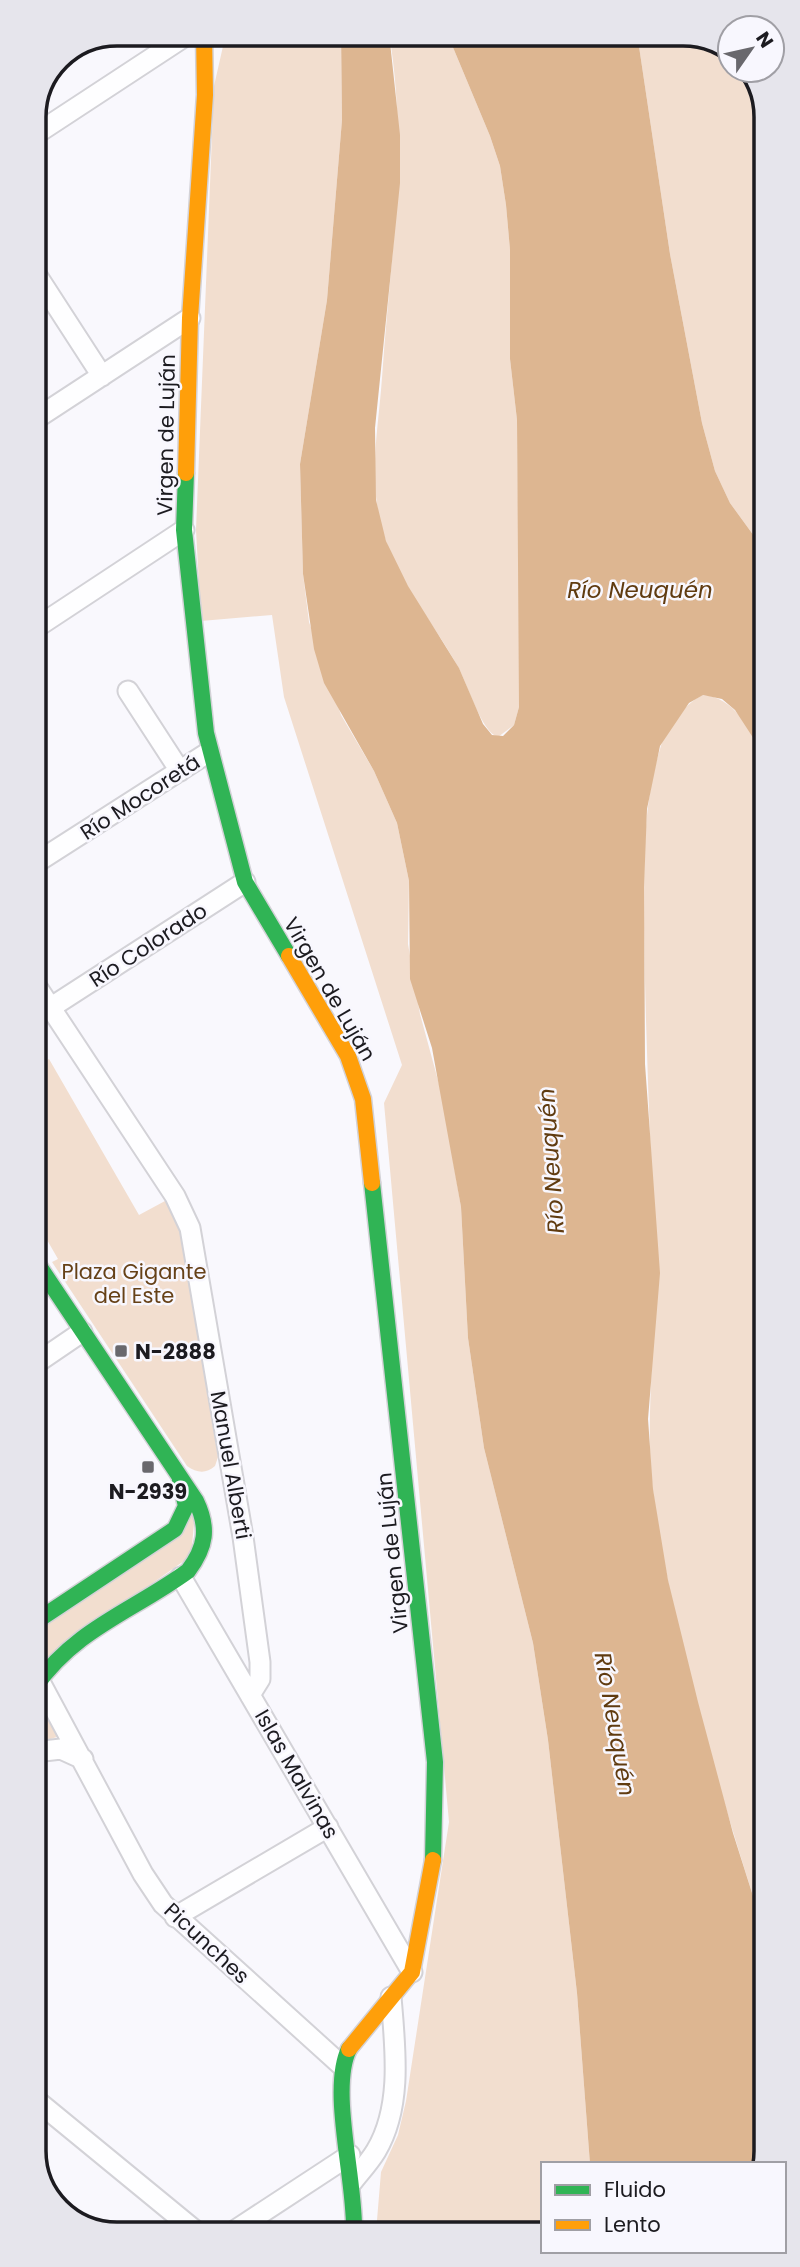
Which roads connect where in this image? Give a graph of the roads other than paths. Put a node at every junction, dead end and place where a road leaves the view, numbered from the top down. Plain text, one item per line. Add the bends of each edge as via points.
1 (170, 46) edge
2 (204, 46) edge
3 (46, 127) edge
4 (46, 290) edge
5 (190, 318) junction
6 (102, 376) junction
7 (46, 412) edge
8 (184, 530) junction
9 (46, 621) edge
10 (128, 691) dead end
11 (209, 752) junction
12 (180, 771) junction
13 (46, 856) edge
14 (245, 882) junction
15 (46, 1003) edge
16 (50, 1009) junction
17 (46, 1277) edge
18 (82, 1332) junction
19 (46, 1357) edge
20 (179, 1478) junction
21 (181, 1577) junction
22 (46, 1615) edge
23 (46, 1670) edge
24 (250, 1695) junction
25 (46, 1698) edge
26 (46, 1751) edge
27 (83, 1759) junction
28 (328, 1827) junction
29 (175, 1917) junction
30 (412, 1972) junction
31 (391, 1997) junction
32 (341, 2065) junction
33 (46, 2108) edge
34 (350, 2155) junction
35 (353, 2181) junction
36 (184, 2221) edge
37 (249, 2221) edge
38 (354, 2221) edge

1 - 3 street
2 - 5 street, Virgen de Luján
4 - 6 street
5 - 6 street
5 - 8 street, Virgen de Luján
6 - 7 street
8 - 9 street
8 - 11 street, Virgen de Luján
10 - 12 street
11 - 12 street, Río Mocoretá
11 - 14 street, Virgen de Luján
12 - 13 street, Río Mocoretá
14 - 16 street, Río Colorado
14 - 30 street, Virgen de Luján via 348,1056 363,1099 435,1762 435,1848
15 - 16 street, Manuel Alberti
16 - 24 street, Manuel Alberti via 178,1201 190,1228 257,1637 261,1674
17 - 18 street
18 - 19 street
18 - 20 street
20 - 21 street via 201,1507 207,1525 201,1554
20 - 22 street via 187,1503 175,1529
21 - 23 street via 70,1643
21 - 24 street, Islas Malvinas
24 - 28 street, Islas Malvinas
25 - 27 street, Picunches
26 - 27 street via 61,1749
27 - 29 street, Picunches via 148,1882
28 - 29 street
28 - 30 street, Islas Malvinas
29 - 32 street, Picunches
30 - 31 street
31 - 32 street via 352,2043
31 - 35 street via 394,2091 381,2141
32 - 34 street
33 - 36 street
34 - 35 street
34 - 37 street
35 - 38 street

